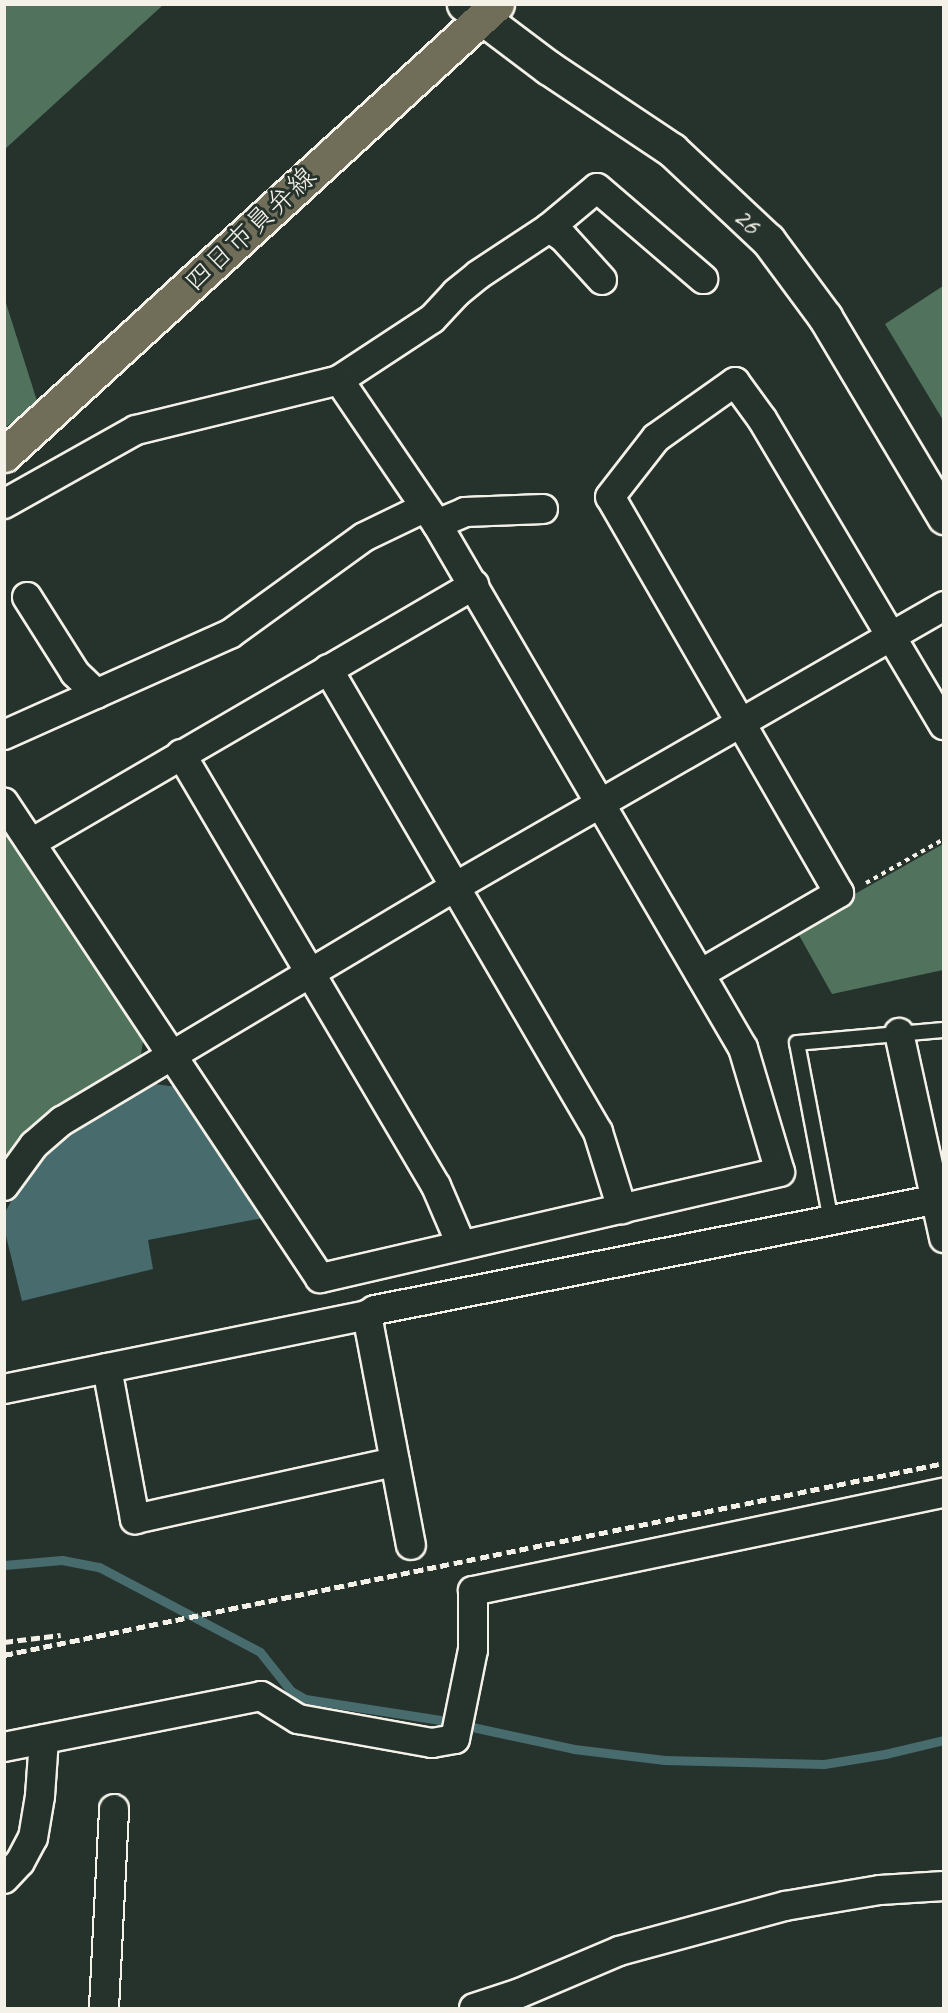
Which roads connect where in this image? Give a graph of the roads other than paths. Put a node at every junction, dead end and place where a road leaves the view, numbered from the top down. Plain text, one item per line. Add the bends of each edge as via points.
1 (481, 9) edge
2 (549, 228) junction
3 (703, 279) dead end
4 (602, 280) dead end
5 (339, 380) junction
6 (4, 455) edge
7 (4, 504) edge
8 (543, 509) dead end
9 (430, 516) junction
10 (944, 518) edge
11 (474, 585) junction
12 (27, 597) dead end
13 (944, 606) edge
14 (891, 636) junction
15 (328, 669) junction
16 (97, 694) junction
17 (739, 723) junction
18 (944, 725) edge
19 (4, 735) edge
20 (181, 754) junction
21 (601, 802) junction
22 (4, 803) edge
23 (31, 843) junction
24 (455, 887) junction
25 (312, 974) junction
26 (700, 974) junction
27 (944, 1030) edge
28 (899, 1033) junction
29 (174, 1056) junction
30 (4, 1186) edge
31 (940, 1199) edge
32 (622, 1209) junction
33 (831, 1221) junction
34 (944, 1238) edge
35 (461, 1244) junction
36 (367, 1315) junction
37 (107, 1368) junction
38 (4, 1389) edge
39 (395, 1462) junction
40 (944, 1493) edge
41 (411, 1545) dead end
42 (44, 1739) junction
43 (4, 1747) edge
44 (114, 1809) dead end
45 (4, 1879) edge
46 (944, 1886) edge
47 (104, 2008) edge
48 (474, 2008) edge

1 - 6 main road, 四日市員弁線
1 - 10 street, 26 via 672,150 768,240 825,317
2 - 3 street via 597,188
2 - 4 street
2 - 5 street via 478,275 432,319
5 - 7 street via 136,430
5 - 9 street
8 - 9 street
9 - 11 street
9 - 16 street via 364,537 230,634
11 - 15 street
11 - 21 street
12 - 16 street via 75,673
13 - 14 street
14 - 17 street
14 - 17 street via 762,419 735,382 656,438 610,497
14 - 18 street
15 - 20 street
15 - 24 street
16 - 19 street
17 - 21 street
17 - 26 street via 839,893
20 - 23 street
20 - 25 street
21 - 24 street
21 - 26 street
22 - 23 street
23 - 29 street
24 - 25 street
24 - 32 street via 598,1132
25 - 29 street
25 - 35 street via 436,1186
26 - 32 street via 743,1048 780,1172
27 - 28 lane
28 - 31 street
28 - 33 lane via 797,1043
29 - 30 street via 62,1121 34,1145
29 - 35 street via 320,1278
31 - 33 street
31 - 34 street
32 - 35 street
33 - 36 street
36 - 37 street
36 - 39 street
37 - 38 street
37 - 39 street via 135,1519
39 - 41 street
40 - 42 street via 473,1590 473,1650 455,1739 432,1743 298,1719 261,1696
42 - 43 street
42 - 45 street via 33,1838 20,1863
44 - 47 street
46 - 48 street via 880,1890 785,1906 619,1951

